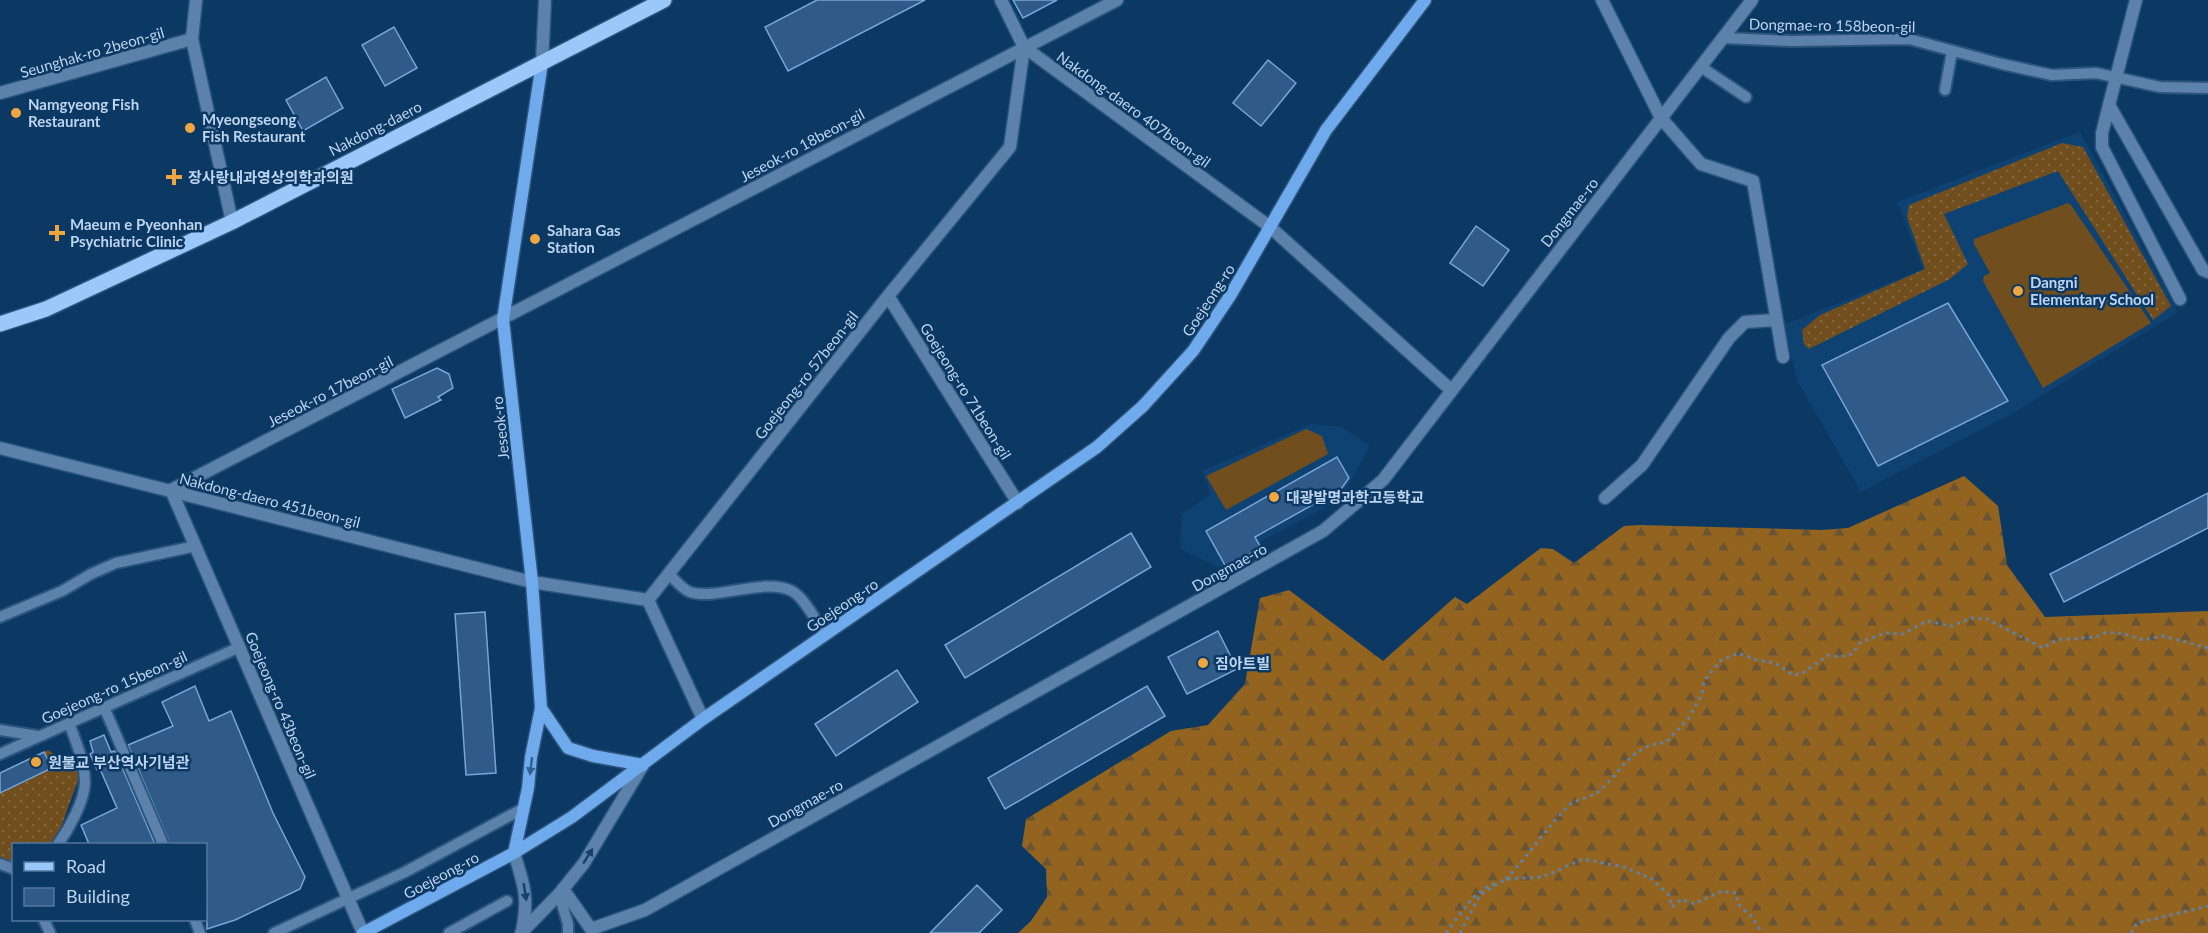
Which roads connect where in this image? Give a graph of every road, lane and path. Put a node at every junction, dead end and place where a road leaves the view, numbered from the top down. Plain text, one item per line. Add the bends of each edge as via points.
1 (196, 0) edge
2 (545, 0) edge
3 (664, 0) edge
4 (1001, 0) edge
5 (1117, 0) edge
6 (1425, 0) edge
7 (1602, 0) edge
8 (1752, 0) edge
9 (2136, 0) edge
10 (1723, 38) junction
11 (192, 39) junction
12 (1024, 47) junction
13 (1952, 51) junction
14 (542, 63) junction
15 (1701, 67) junction
16 (2115, 76) junction
17 (2208, 88) edge
18 (1945, 90) dead end
19 (0, 93) edge
20 (1746, 97) dead end
21 (2109, 105) junction
22 (1661, 118) junction
23 (232, 222) junction
24 (1270, 226) junction
25 (2208, 272) edge
26 (888, 296) junction
27 (2180, 298) dead end
28 (503, 320) junction
29 (1776, 320) junction
30 (0, 324) edge
31 (1783, 357) dead end
32 (1451, 390) junction
33 (0, 448) edge
34 (171, 490) junction
35 (1605, 498) dead end
36 (1018, 503) junction
37 (196, 546) junction
38 (669, 574) junction
39 (532, 582) junction
40 (648, 600) junction
41 (0, 617) edge
42 (825, 635) junction
43 (240, 647) junction
44 (2208, 648) edge
45 (104, 707) junction
46 (541, 708) junction
47 (703, 719) junction
48 (69, 723) junction
49 (0, 730) edge
50 (40, 736) junction
51 (0, 754) edge
52 (643, 765) junction
53 (524, 808) junction
54 (59, 843) edge
55 (163, 843) edge
56 (514, 853) junction
57 (1504, 880) junction
58 (561, 892) junction
59 (348, 897) junction
60 (507, 901) dead end
61 (2208, 906) edge
62 (521, 932) edge
63 (274, 933) edge
64 (363, 933) edge
65 (449, 933) edge
66 (568, 933) edge
67 (1446, 933) edge
68 (1460, 933) edge
69 (1762, 933) edge
70 (2131, 933) edge

1 - 11 street
2 - 14 street, Jeseok-ro
3 - 14 main road, Nakdong-daero
4 - 12 street, Nakdong-daero 407beon-gil
5 - 12 street, Jeseok-ro 18beon-gil
6 - 24 main road, Goejeong-ro via 1326,130
7 - 22 street
8 - 10 street, Dongmae-ro
9 - 16 street
10 - 13 lane, Dongmae-ro 158beon-gil via 1909,39
10 - 15 street, Dongmae-ro
11 - 19 street, Seunghak-ro 2beon-gil
11 - 23 street
12 - 24 street, Nakdong-daero 407beon-gil
12 - 26 street, Goejeong-ro 57beon-gil via 1010,147
12 - 28 street, Jeseok-ro 18beon-gil
13 - 16 lane, Dongmae-ro 158beon-gil via 2052,75
13 - 18 lane
14 - 23 main road, Nakdong-daero
14 - 28 main road, Jeseok-ro
15 - 20 lane
15 - 22 street, Dongmae-ro
16 - 17 lane, Dongmae-ro 158beon-gil via 2160,87
16 - 21 street
21 - 25 street via 2202,270
21 - 27 street via 2102,147
22 - 29 street via 1701,164 1753,181
22 - 32 street, Dongmae-ro
23 - 30 main road, Nakdong-daero via 46,309
24 - 32 street
24 - 36 main road, Goejeong-ro via 1193,351 1143,406 1097,447
26 - 36 street, Goejeong-ro 71beon-gil
26 - 38 street, Goejeong-ro 57beon-gil
28 - 34 street, Jeseok-ro 17beon-gil
28 - 39 main road, Jeseok-ro
29 - 31 street
29 - 35 street via 1745,322 1729,338 1642,465
32 - 58 street, Dongmae-ro via 1383,480 1323,531 645,910 591,929
33 - 34 street, Nakdong-daero 451beon-gil
34 - 37 street, Goejeong-ro 43beon-gil
34 - 39 street, Nakdong-daero 451beon-gil
36 - 42 main road, Goejeong-ro
37 - 41 lane via 116,563
37 - 43 street, Goejeong-ro 43beon-gil
38 - 40 street, Goejeong-ro 57beon-gil
38 - 42 lane via 690,592 772,587 792,591
39 - 40 street, Nakdong-daero 451beon-gil
39 - 46 main road, Jeseok-ro
40 - 47 street
42 - 47 main road, Goejeong-ro
43 - 45 lane, Goejeong-ro 15beon-gil
43 - 59 street, Goejeong-ro 43beon-gil
44 - 57 path via 2163,636 2143,640 2107,632 2096,637 2057,640 2043,648 1987,619 1971,618 1951,626 1927,621 1903,634 1885,633 1861,642 1852,654 1829,655 1801,674 1793,675 1775,663 1738,653 1720,661 1704,681 1702,694 1688,719 1665,743 1638,751 1602,790 1568,805
45 - 48 lane, Goejeong-ro 15beon-gil
45 - 55 lane
46 - 52 main road via 568,748
46 -> 53 main road, Jeseok-ro
47 - 52 main road, Goejeong-ro
48 - 50 lane, Goejeong-ro 15beon-gil
48 - 54 lane via 82,760 85,785 70,827
49 - 50 lane
50 - 51 lane, Goejeong-ro 15beon-gil
52 - 56 main road, Goejeong-ro
58 -> 52 street via 584,863
53 - 56 main road, Jeseok-ro
53 - 59 lane via 405,872
56 -> 62 street via 527,893
56 - 64 main road, Goejeong-ro
57 - 67 path via 1484,888 1471,899
57 - 68 path via 1480,895
57 - 69 path via 1543,877 1583,859 1624,867 1652,879 1669,895 1672,906 1682,899 1694,904 1722,891 1736,893 1738,904
58 - 62 street
58 - 66 lane
59 - 63 lane
59 - 64 street, Goejeong-ro 43beon-gil
60 - 65 lane
61 - 70 path via 2137,923

